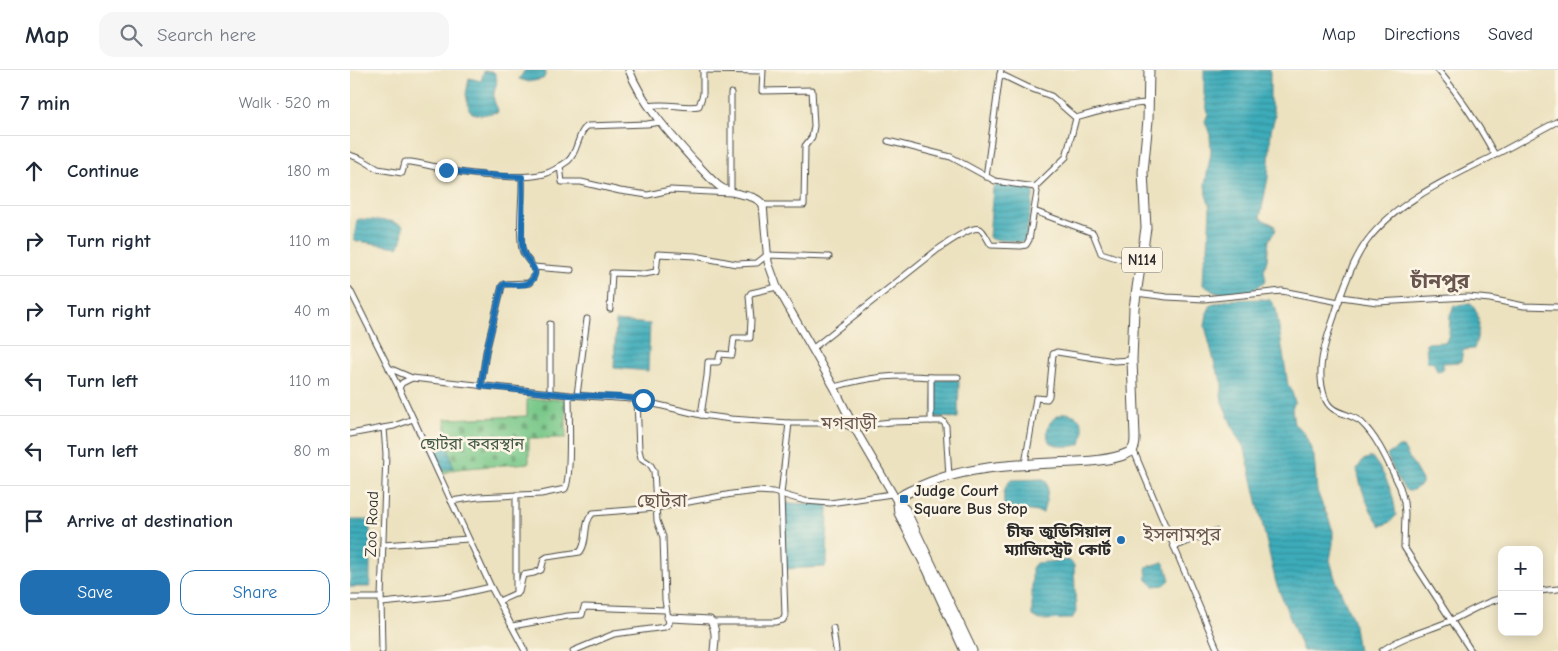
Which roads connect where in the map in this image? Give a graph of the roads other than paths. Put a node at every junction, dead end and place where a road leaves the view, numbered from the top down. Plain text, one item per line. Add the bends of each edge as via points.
1 (629, 70) edge
2 (703, 70) edge
3 (763, 70) edge
4 (1149, 70) edge
5 (1438, 70) edge
6 (1001, 72) edge
7 (731, 93) dead end
8 (1148, 103) junction
9 (649, 106) junction
10 (1076, 118) junction
11 (1558, 121) edge
12 (661, 122) junction
13 (888, 141) dead end
14 (350, 155) edge
15 (1495, 155) junction
16 (560, 166) junction
17 (522, 177) junction
18 (986, 177) junction
19 (1035, 187) junction
20 (730, 193) junction
21 (763, 205) junction
22 (1034, 211) junction
23 (767, 255) junction
24 (829, 257) dead end
25 (1141, 266) junction
26 (533, 267) junction
27 (571, 270) dead end
28 (777, 287) junction
29 (350, 290) edge
30 (1136, 294) junction
31 (1340, 300) junction
32 (1558, 307) edge
33 (610, 309) dead end
34 (588, 319) dead end
35 (550, 324) dead end
36 (812, 349) junction
37 (1132, 360) junction
38 (390, 368) junction
39 (931, 377) junction
40 (958, 377) dead end
41 (412, 378) junction
42 (481, 386) junction
43 (834, 387) junction
44 (399, 388) junction
45 (550, 393) junction
46 (569, 395) junction
47 (577, 395) junction
48 (637, 399) junction
49 (846, 412) junction
50 (701, 415) junction
51 (413, 418) junction
52 (931, 421) junction
53 (789, 423) junction
54 (841, 423) junction
55 (854, 427) junction
56 (384, 428) junction
57 (350, 434) edge
58 (1134, 449) junction
59 (1026, 464) junction
60 (948, 477) junction
61 (781, 494) junction
62 (892, 494) junction
63 (516, 495) junction
64 (450, 501) junction
65 (898, 502) junction
66 (656, 508) junction
67 (1215, 531) dead end
68 (468, 539) junction
69 (383, 545) junction
70 (919, 545) junction
71 (1174, 547) junction
72 (492, 588) junction
73 (1558, 589) edge
74 (1543, 591) edge
75 (516, 594) junction
76 (350, 598) edge
77 (1498, 599) edge
78 (381, 601) junction
79 (499, 601) junction
80 (667, 613) junction
81 (683, 618) junction
82 (1451, 621) junction
83 (712, 622) junction
84 (512, 626) junction
85 (669, 626) junction
86 (833, 628) dead end
87 (382, 651) edge
88 (526, 651) edge
89 (573, 651) edge
90 (714, 651) edge
91 (836, 651) edge
92 (966, 651) edge
93 (972, 651) edge
94 (1218, 651) edge
95 (1382, 651) edge
96 (1471, 651) edge

1 - 9 street
2 - 3 street
2 - 9 street via 699,106 660,103
3 - 21 street via 762,92 812,90 814,126 812,137 805,146 804,205
4 - 8 highway, N114
5 - 15 street via 1462,99
6 - 10 street via 1051,96
6 - 18 street
7 - 20 street
8 - 10 street
8 - 25 highway, N114 via 1143,172 1146,228
9 - 12 street
10 - 19 street via 1066,157
11 - 15 street
12 - 16 street via 585,127 569,160
12 - 20 street via 710,178
13 - 18 street via 951,157
14 - 17 street via 378,170 402,173 405,162 411,162 472,174
15 - 31 street via 1451,177 1391,216 1367,241
16 - 17 street via 542,174
16 - 20 street via 562,182 581,182 648,195 670,190
17 - 26 street via 522,245
18 - 19 street
19 - 22 street
20 - 21 street via 757,198
21 - 23 street
22 - 25 street via 1093,232 1102,252
22 - 36 street via 1026,245 991,245 981,230 971,230 937,250
23 - 24 street
23 - 28 street
23 - 33 street via 757,263 736,264 695,256 658,254 656,272 612,273
25 - 30 highway, N114
26 - 27 street
26 - 42 street via 534,275 529,283 502,286
28 - 36 street
28 - 50 street via 751,293 750,338 734,338 732,355 720,354 718,362 708,362
29 - 38 street
30 - 31 street via 1204,299 1282,292
30 - 37 highway, N114
31 - 32 street via 1376,302 1468,297 1524,306
31 - 82 street via 1322,360 1325,397 1329,406 1359,421 1374,436 1403,495 1406,513 1404,547
34 - 47 street
35 - 45 street
36 - 43 street
37 - 58 highway, N114
37 - 59 street via 1054,354 1049,396 1047,400 1036,398
38 - 41 street
38 - 44 street
39 - 40 street
39 - 43 street via 886,376
39 - 52 street
41 - 42 street
41 - 44 street
42 - 45 street
43 - 49 street
44 - 51 street
45 - 46 street
46 - 47 street
46 - 63 street via 566,488
47 - 48 street
48 - 50 street
48 - 66 street via 639,450 654,471
49 - 54 street
49 - 55 street
50 - 53 street
51 - 56 street
51 - 64 street
52 - 55 street
52 - 60 street via 944,421 946,426
53 - 54 street
53 - 61 street
54 - 55 street
55 - 62 street
56 - 57 street
56 - 69 street, Zoo Road
58 - 59 highway via 1112,458
58 - 71 street
59 - 60 highway
60 - 65 highway via 920,486 899,498
61 - 62 street via 805,501 830,503
61 - 66 street via 766,491 732,494
61 - 83 street via 783,620
62 - 65 street
63 - 64 street
63 - 75 street
64 - 68 street
65 - 70 highway via 906,510
66 - 75 street via 593,513 589,517 584,548 580,552 544,559 541,570 524,575
66 - 80 street via 663,537
67 - 71 street
68 - 69 street
68 - 72 street
69 - 78 street, Zoo Road
70 - 92 highway
70 - 93 highway
71 - 94 street
72 - 78 street via 451,596
72 - 79 street
73 - 74 street
75 - 79 street
76 - 78 street
77 - 82 street
78 - 87 street, Zoo Road
79 - 84 street
80 - 81 street via 671,618
80 - 84 street via 584,608 582,615
80 - 85 street
81 - 83 street
81 - 85 street
82 - 95 street via 1391,644
82 - 96 street
83 - 90 street
84 - 88 street
85 - 89 street via 614,634
86 - 91 street

